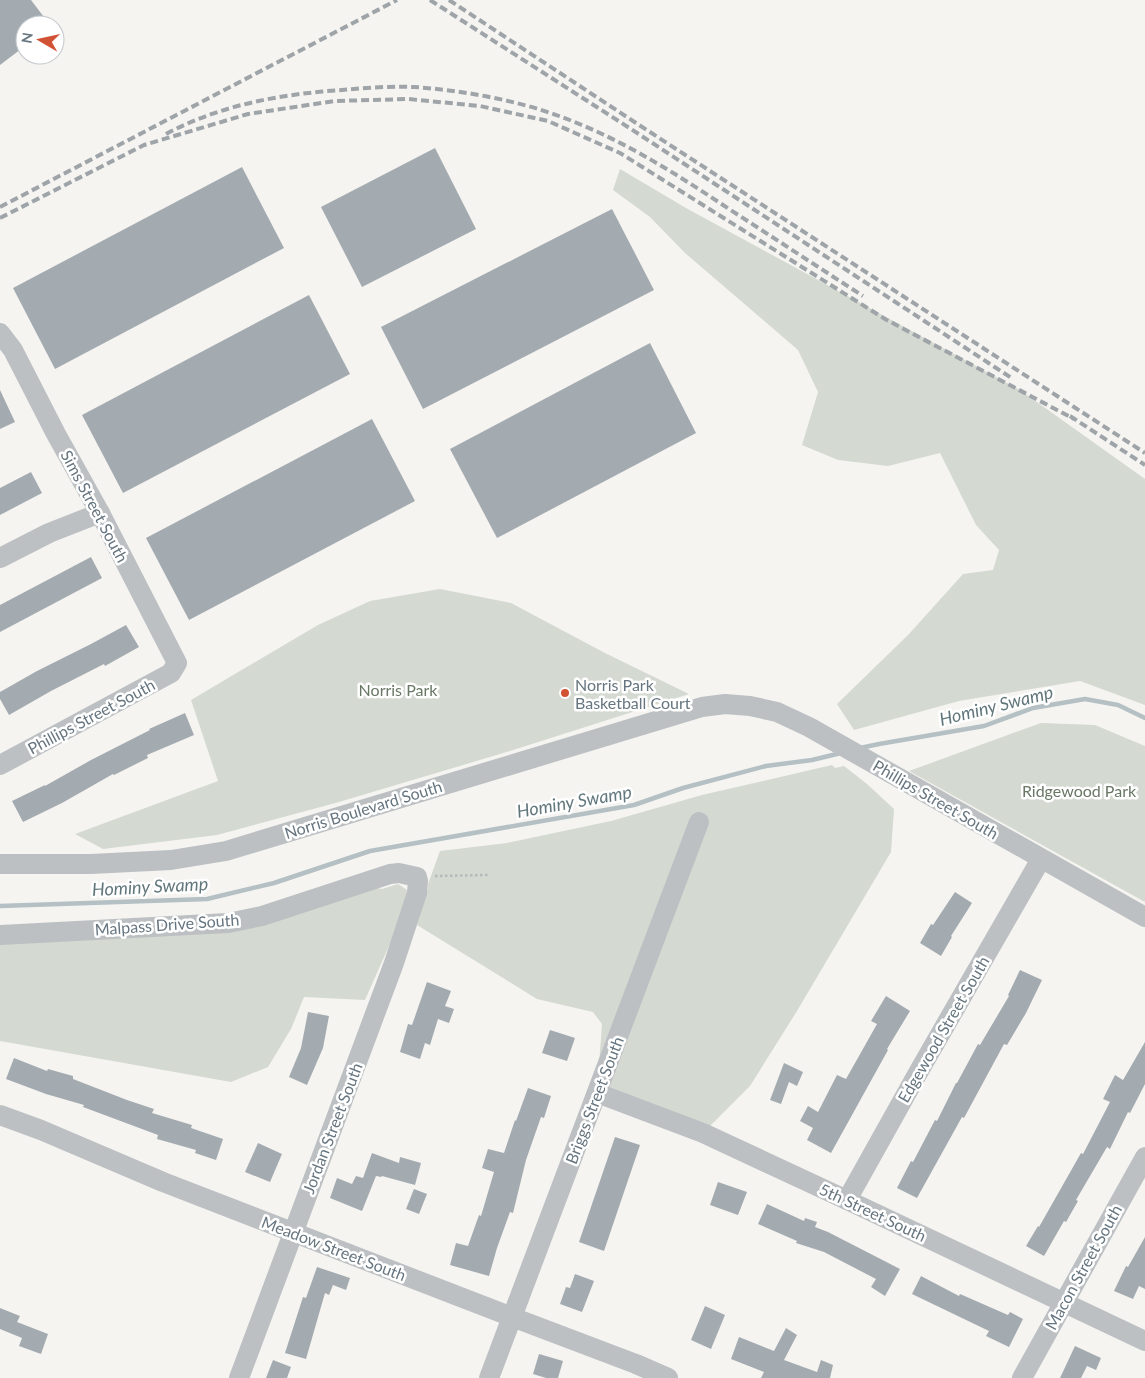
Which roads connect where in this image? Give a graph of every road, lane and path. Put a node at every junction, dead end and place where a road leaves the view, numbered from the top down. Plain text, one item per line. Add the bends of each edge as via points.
1 (0, 333) edge
2 (7, 353) edge
3 (100, 513) junction
4 (0, 558) edge
5 (177, 663) joint
6 (718, 705) joint
7 (0, 765) edge
8 (699, 822) dead end
9 (1041, 859) junction
10 (0, 864) edge
11 (489, 875) dead end
12 (417, 877) junction
13 (1145, 917) edge
14 (0, 935) edge
15 (597, 1093) junction
16 (0, 1115) edge
17 (1145, 1157) edge
18 (847, 1200) junction
19 (293, 1233) junction
20 (1064, 1302) junction
21 (512, 1317) junction
22 (1145, 1341) edge
23 (239, 1378) edge
24 (489, 1378) edge
25 (668, 1378) edge
26 (1022, 1378) edge

1 - 2 street, Sims Street South
2 - 3 street, Sims Street South
3 - 4 street via 49,533
3 - 5 street, Sims Street South
5 - 7 street, Phillips Street South via 172,673
6 - 9 street, Phillips Street South via 750,706 776,712 809,727
6 - 10 street, Norris Boulevard South via 702,707 226,851 171,860
8 - 15 street, Briggs Street South
9 - 13 street, Phillips Street South
9 - 18 street, Edgewood Street South
11 - 12 path
12 - 14 street, Malpass Drive South via 390,874 262,916 228,923
12 - 19 street, Jordan Street South via 417,893 394,964
15 - 18 street, 5th Street South via 703,1133
15 - 21 street, Briggs Street South
16 - 19 street, Meadow Street South
17 - 20 street, Macon Street South
18 - 20 street, 5th Street South
19 - 21 street, Meadow Street South
19 - 23 street, Jordan Street South
20 - 22 street, 5th Street South
20 - 26 street, Macon Street South
21 - 24 street, Briggs Street South
21 - 25 street, Meadow Street South

